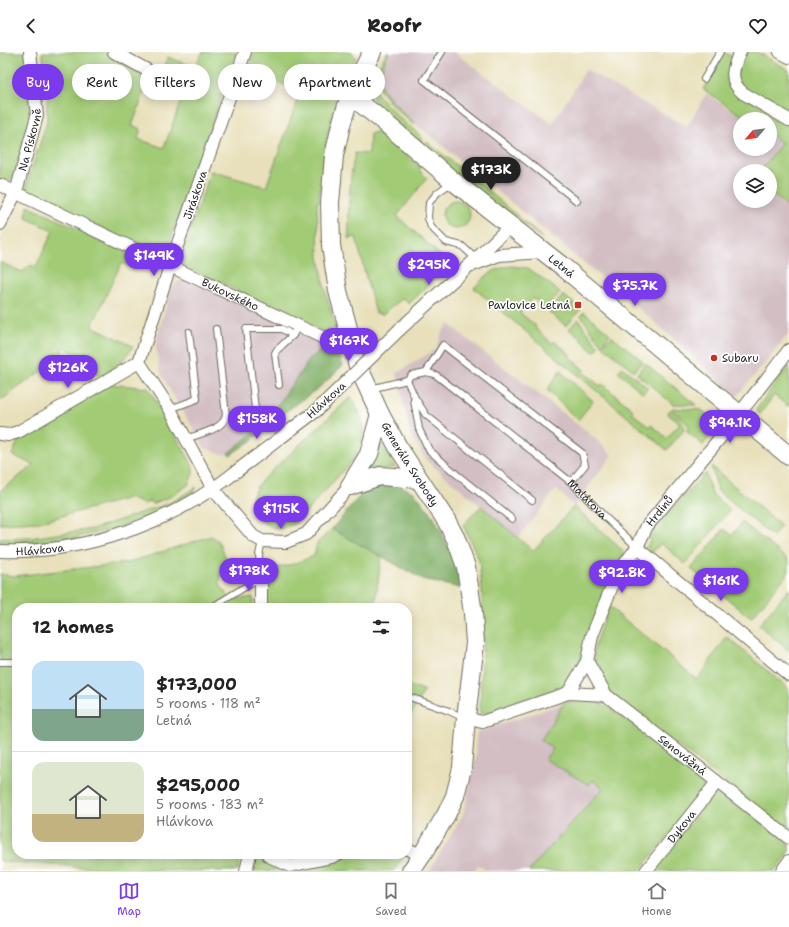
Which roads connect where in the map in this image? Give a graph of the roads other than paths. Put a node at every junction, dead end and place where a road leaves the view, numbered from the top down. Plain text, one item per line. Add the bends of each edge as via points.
1 (30, 52) edge
2 (114, 52) edge
3 (245, 52) edge
4 (372, 52) edge
5 (442, 52) edge
6 (711, 52) edge
7 (740, 52) edge
8 (780, 52) edge
9 (719, 54) edge
10 (789, 57) edge
11 (366, 64) edge
12 (140, 66) edge
13 (704, 79) dead end
14 (348, 100) edge
15 (356, 100) edge
16 (789, 120) edge
17 (453, 181) junction
18 (0, 185) edge
19 (16, 192) junction
20 (577, 201) dead end
21 (0, 224) edge
22 (510, 226) junction
23 (544, 252) junction
24 (476, 259) junction
25 (170, 266) junction
26 (466, 268) junction
27 (216, 329) dead end
28 (295, 330) junction
29 (189, 332) dead end
30 (354, 350) junction
31 (789, 350) edge
32 (139, 362) junction
33 (426, 372) junction
34 (407, 380) junction
35 (279, 385) dead end
36 (369, 389) junction
37 (414, 396) junction
38 (255, 409) dead end
39 (170, 410) junction
40 (380, 414) junction
41 (739, 414) junction
42 (0, 434) edge
43 (185, 439) junction
44 (789, 456) edge
45 (419, 479) junction
46 (572, 482) junction
47 (350, 486) junction
48 (212, 489) junction
49 (532, 500) dead end
50 (512, 519) dead end
51 (262, 541) junction
52 (637, 548) junction
53 (0, 552) edge
54 (260, 577) junction
55 (219, 603) edge
56 (261, 603) edge
57 (587, 661) junction
58 (0, 662) edge
59 (12, 662) edge
60 (789, 675) edge
61 (568, 693) junction
62 (606, 695) junction
63 (412, 698) edge
64 (466, 718) junction
65 (717, 782) junction
66 (789, 838) edge
67 (415, 852) edge
68 (249, 859) edge
69 (275, 859) edge
70 (323, 859) edge
71 (789, 861) edge
72 (246, 871) edge
73 (411, 871) edge
74 (646, 871) edge
75 (782, 871) edge

1 - 19 street, Na Pískovně via 37,116
2 - 12 street
3 - 25 street, Jiráskova
4 - 11 main road, Generála Svobody
5 - 20 lane via 424,80
6 - 9 lane
7 - 16 street via 734,65 733,81 744,93
8 - 10 street
9 - 13 lane
14 - 30 main road, Generála Svobody via 334,156 330,203 331,245 338,291
15 - 17 main road, Letná
17 - 22 main road, Letná
17 - 24 lane via 437,192 430,204 428,218 431,227 446,242 462,246
18 - 19 street, Bukovského
19 - 21 street, Na Pískovně
19 - 25 street, Bukovského
22 - 23 main road, Letná
22 - 24 street, Hlávkova
23 - 26 street, Hlávkova via 499,255
23 - 41 main road, Letná
24 - 26 street, Hlávkova
25 - 28 street, Bukovského
25 - 32 street, Jiráskova
26 - 48 street, Hlávkova, bridge via 316,410
27 - 43 lane via 226,419 215,429
28 - 30 street, Bukovského
28 - 35 lane via 275,353
28 - 38 lane via 246,329
29 - 39 lane via 197,399
30 - 36 main road, Generála Svobody via 358,366
31 - 41 street, Hrdinů
32 - 39 street
32 - 42 street via 18,432
33 - 34 lane via 411,375
33 - 46 lane, Malátova via 436,375
33 - 46 lane via 443,345 582,453 585,465
34 - 36 lane
34 - 37 lane
36 - 40 main road, Generála Svobody
37 - 49 lane via 426,415
37 - 50 lane via 419,429 429,450
39 - 43 street
40 - 45 main road, Generála Svobody
40 - 47 main road via 369,454
41 - 44 main road, Letná
41 - 52 street, Hrdinů via 647,526
43 - 48 street
45 - 47 main road via 380,476
45 - 64 main road, Generála Svobody via 456,538 466,567 475,643
46 - 52 lane, Malátova
47 - 51 street via 306,534 286,542
48 - 51 street via 253,536
48 - 53 street, Hlávkova via 158,520 123,533 53,549
51 - 54 lane via 259,555
52 - 57 street, Hrdinů via 616,576 592,636
52 - 60 street, Malátova
54 - 55 lane
54 - 56 street
57 - 61 street, Hrdinů
57 - 62 street, Senovážná
58 - 59 lane
61 - 62 street
61 - 64 street via 482,722
62 - 65 street, Senovážná
63 - 64 lane
64 - 67 main road, Generála Svobody via 462,768 456,796 446,815
65 - 66 street, Senovážná
65 - 74 street, Dykova
67 - 73 main road, Generála Svobody
68 - 72 street
69 - 70 street via 290,866
71 - 75 street

